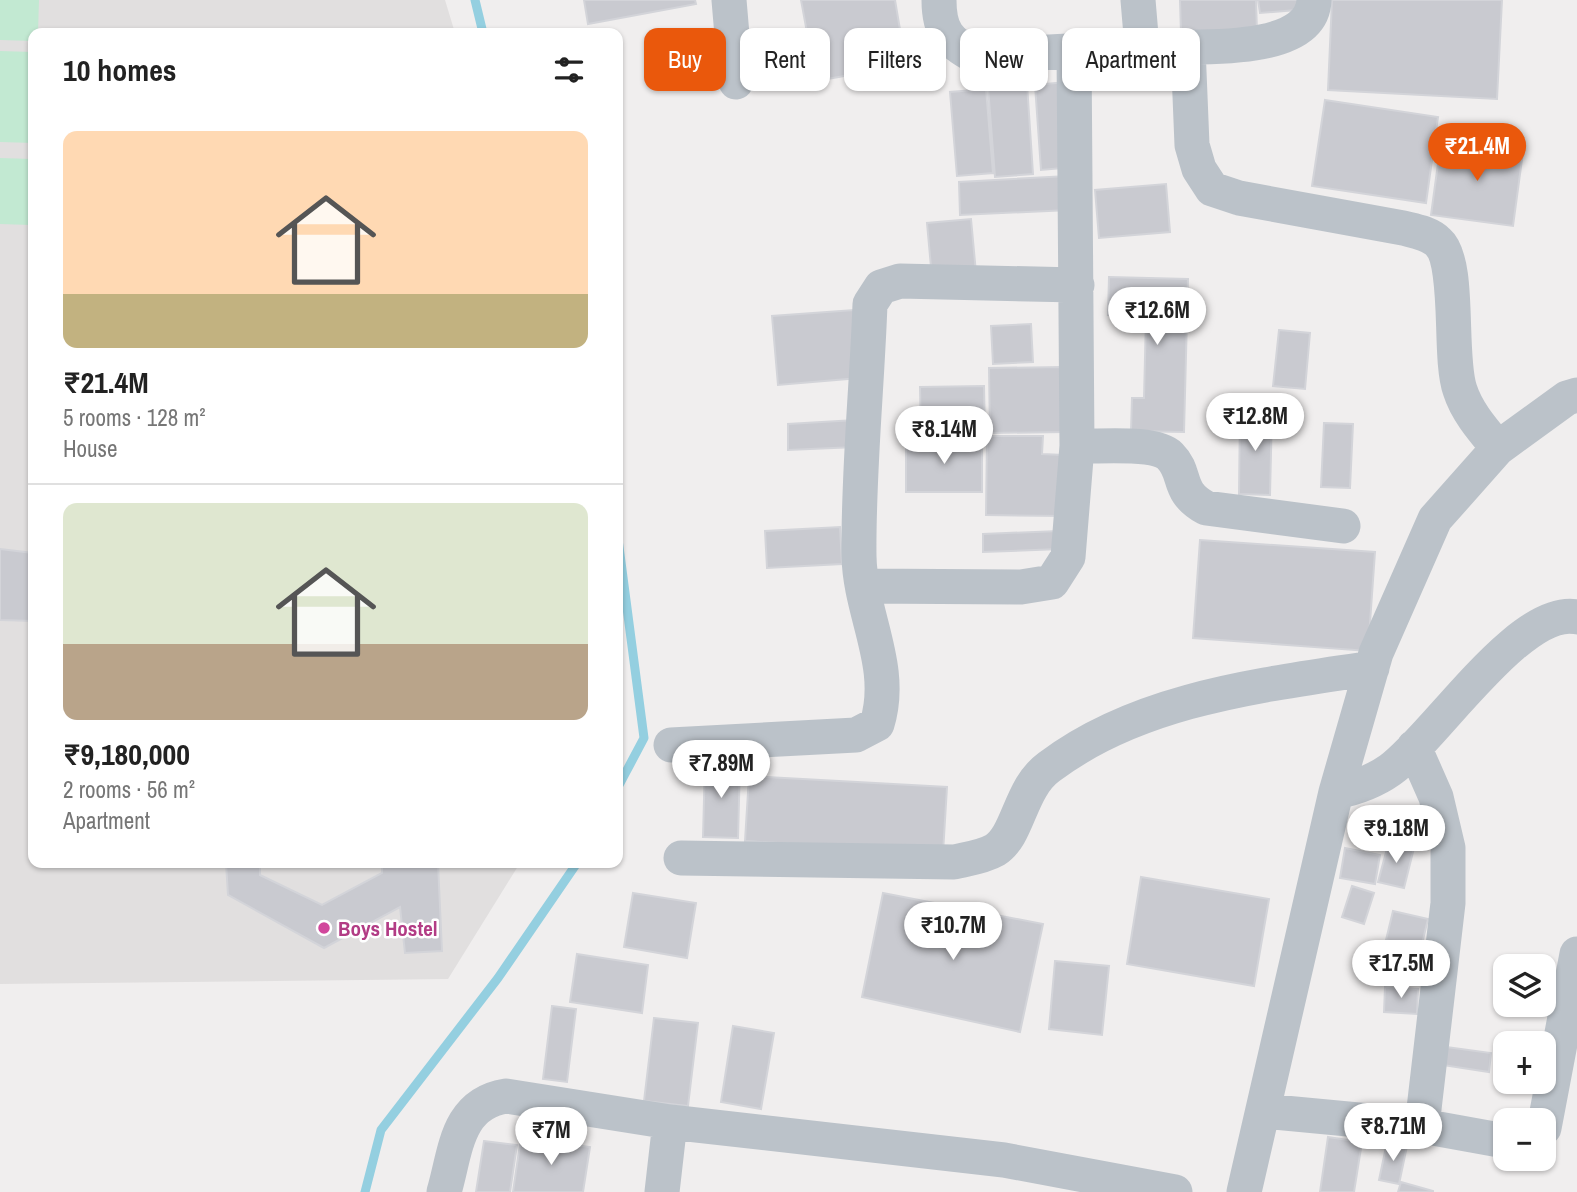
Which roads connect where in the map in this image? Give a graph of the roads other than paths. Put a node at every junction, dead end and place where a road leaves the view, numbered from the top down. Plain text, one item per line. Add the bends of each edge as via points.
1 (729, 0) edge
2 (939, 0) edge
3 (1138, 0) edge
4 (1314, 0) edge
5 (1140, 28) edge
6 (1200, 46) edge
7 (1062, 52) edge
8 (736, 82) dead end
9 (1075, 91) edge
10 (1190, 91) edge
11 (1077, 285) junction
12 (1577, 394) edge
13 (1077, 446) junction
14 (1498, 448) junction
15 (1343, 526) dead end
16 (863, 586) junction
17 (1577, 617) edge
18 (1372, 668) junction
19 (671, 745) dead end
20 (1414, 747) junction
21 (1336, 792) junction
22 (681, 858) dead end
23 (1577, 954) edge
24 (1548, 1108) edge
25 (1263, 1111) junction
26 (670, 1122) junction
27 (1422, 1126) junction
28 (1493, 1139) edge
29 (444, 1192) edge
30 (662, 1192) edge
31 (1175, 1192) edge
32 (1244, 1192) edge

1 - 8 street
2 - 7 street via 939,19 953,45 975,56
3 - 5 street
4 - 6 street via 1303,26 1285,38
9 - 11 street
10 - 14 street via 1192,145 1199,169 1212,188 1239,198 1404,228 1440,243 1450,267 1459,388 1471,415
11 - 13 street
11 - 16 street via 900,281 881,287 870,304 859,558
12 - 14 street
13 - 15 street via 1152,447 1170,456 1189,499 1206,508
13 - 16 street via 1068,557 1052,582 1021,587
14 - 18 street via 1435,519
16 - 19 street via 879,649 884,701 877,724 856,735
17 - 20 street via 1545,622 1518,640
18 - 21 street
18 - 22 street via 1258,685 1167,708 1088,741 1047,768 1025,794 1011,833 996,849 977,856 954,862
20 - 21 street via 1392,769 1363,786
20 - 27 street via 1436,797 1448,848 1448,903
21 - 25 street
23 - 24 street
25 - 27 street
25 - 32 street
26 - 29 street via 506,1096 488,1099 470,1112 462,1127
26 - 30 street
26 - 31 street via 1003,1160
27 - 28 street

